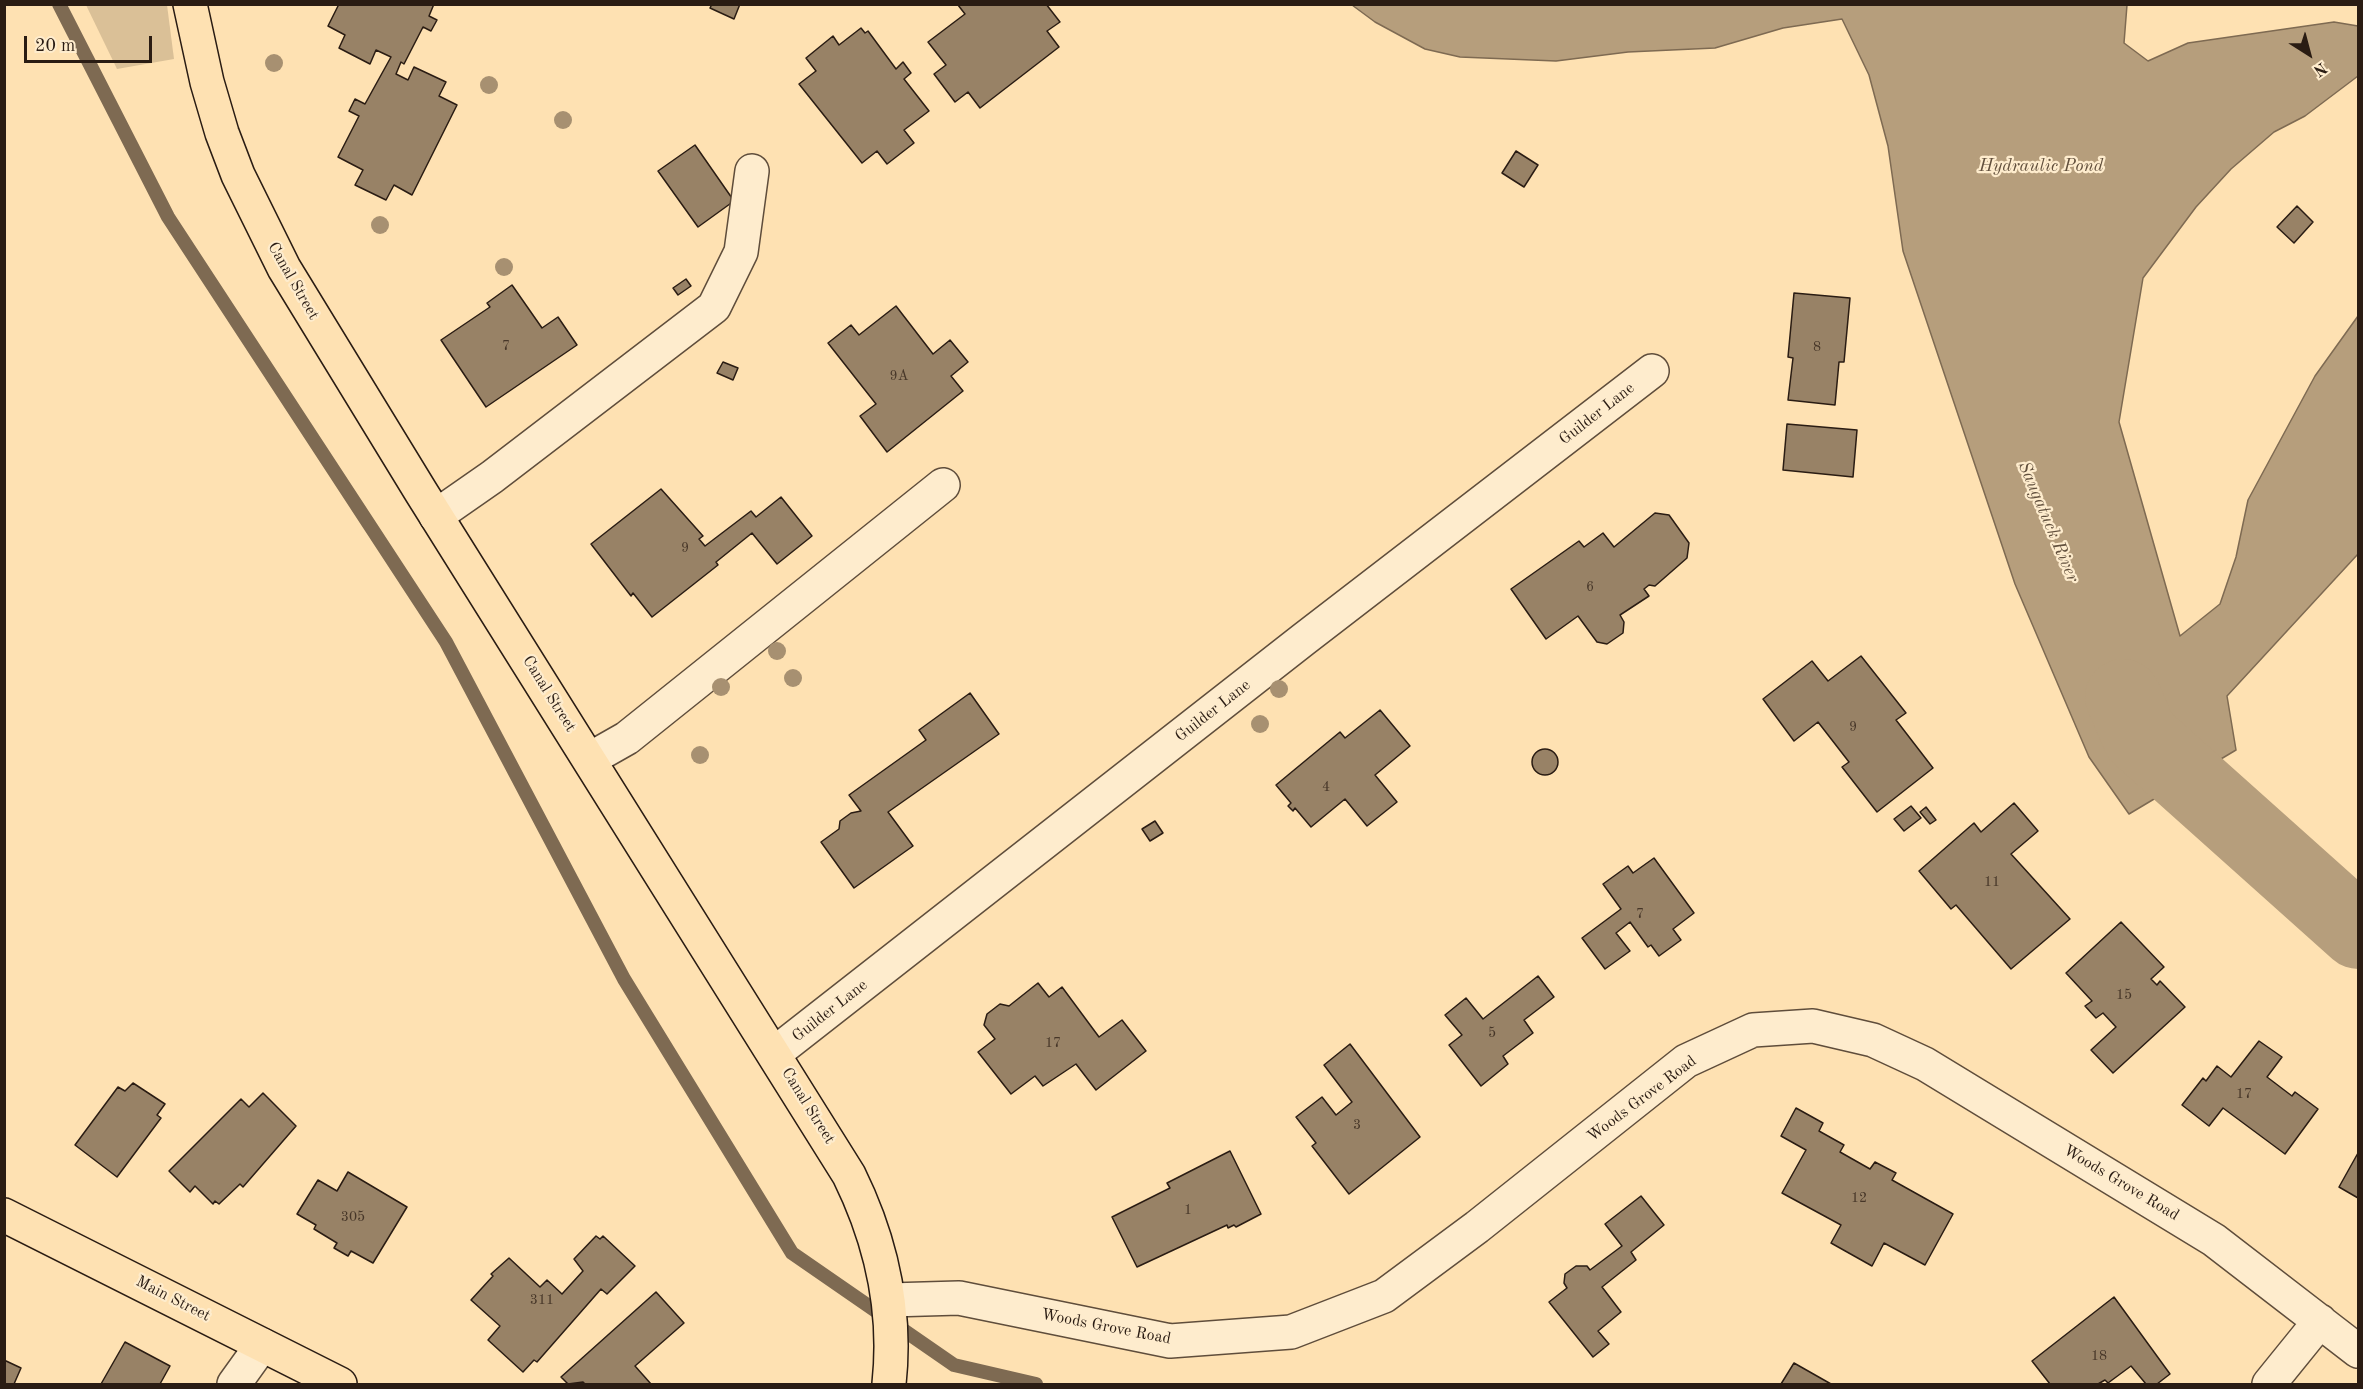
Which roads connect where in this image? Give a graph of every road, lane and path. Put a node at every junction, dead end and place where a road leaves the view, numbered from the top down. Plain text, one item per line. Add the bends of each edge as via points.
1 (190, 4) edge
2 (752, 171) dead end
3 (1652, 371) dead end
4 (943, 485) dead end
5 (436, 516) junction
6 (590, 759) junction
7 (775, 1053) junction
8 (4, 1215) edge
9 (890, 1300) junction
10 (2320, 1321) junction
11 (262, 1345) junction
12 (2358, 1351) edge
13 (234, 1384) edge
14 (340, 1384) edge
15 (889, 1384) edge
16 (2269, 1384) edge

1 - 5 main road, Canal Street via 216,116 252,205 284,268
2 - 5 street via 741,252 714,308
3 - 7 street, Guilder Lane
4 - 6 street via 627,738
5 - 6 main road, Canal Street
6 - 7 main road, Canal Street
7 - 9 main road, Canal Street via 834,1148 863,1204 877,1241
8 - 11 main road, Main Street
9 - 10 street, Woods Grove Road via 959,1298 1170,1341 1292,1332 1384,1296 1686,1061 1753,1030 1813,1026 1873,1040 1924,1064 2214,1240
9 - 15 main road, Canal Street
10 - 12 street, Woods Grove Road
10 - 16 street
11 - 13 street
11 - 14 main road, Main Street

